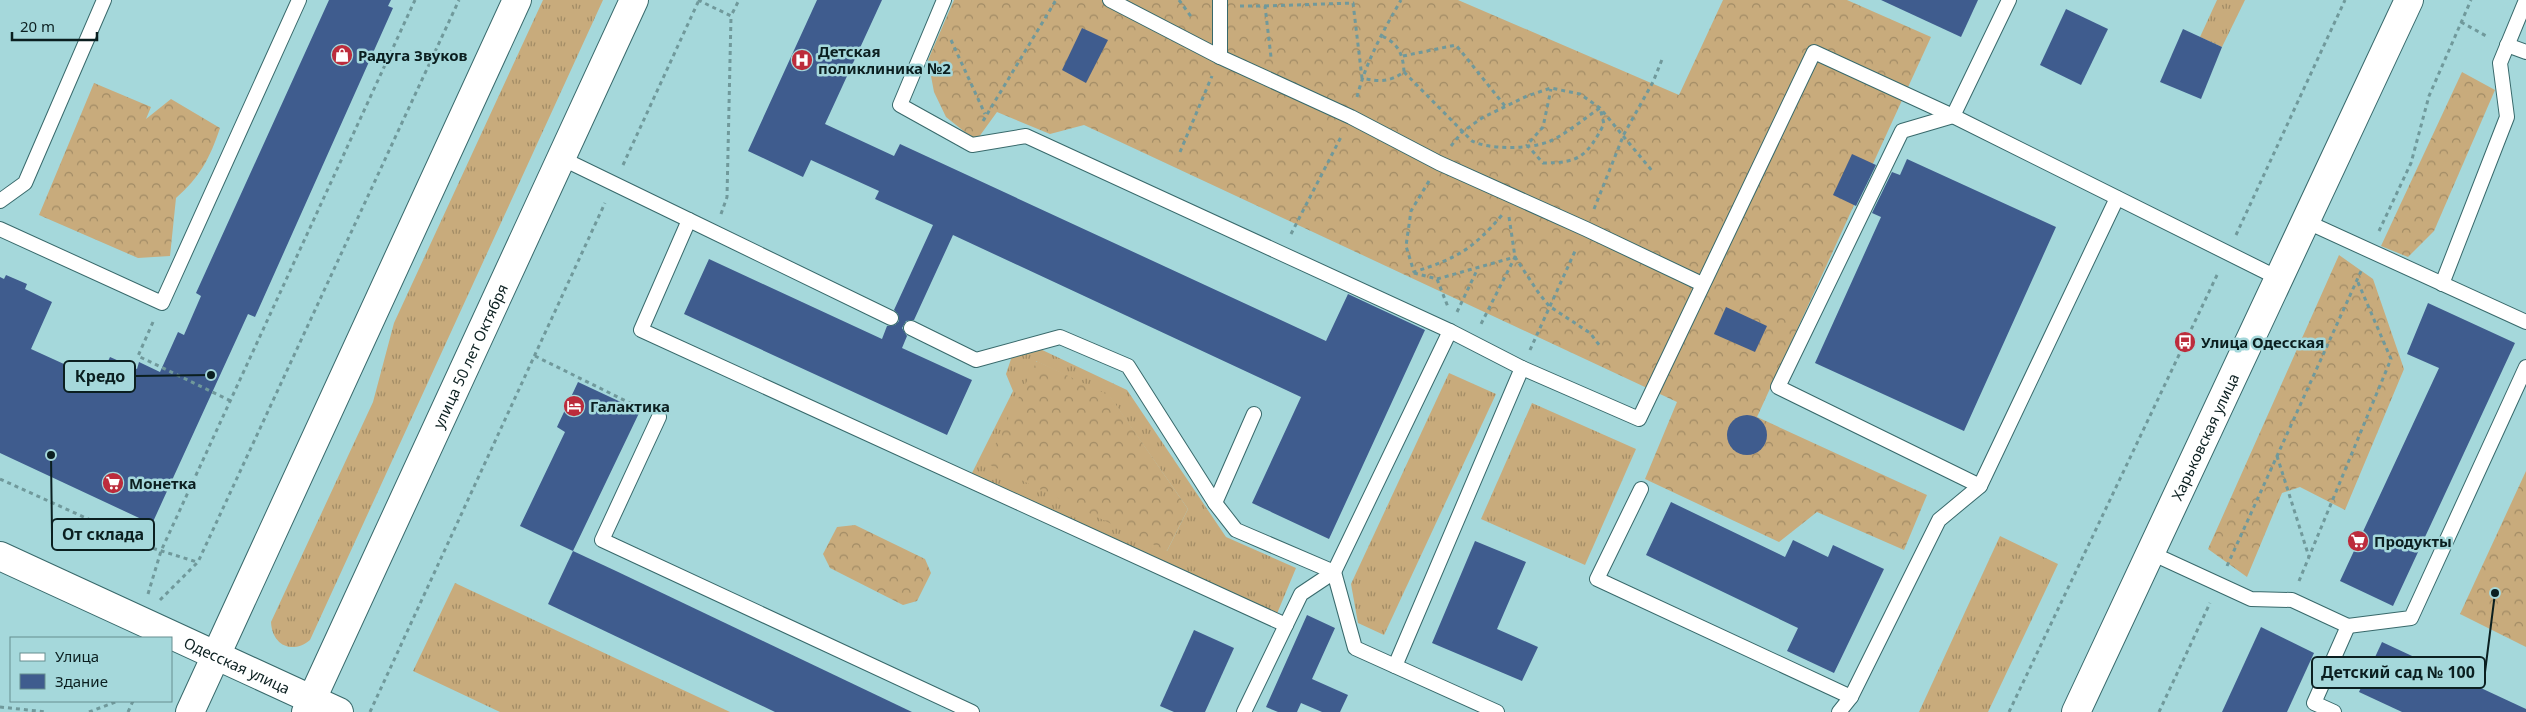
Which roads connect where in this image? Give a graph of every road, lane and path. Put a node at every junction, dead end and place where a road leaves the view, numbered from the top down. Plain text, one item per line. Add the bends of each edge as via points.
1 (104, 0) edge
2 (299, 0) edge
3 (415, 0) edge
4 (459, 0) edge
5 (516, 0) edge
6 (634, 0) edge
7 (698, 0) edge
8 (739, 0) edge
9 (1056, 0) edge
10 (1110, 0) edge
11 (2010, 0) edge
12 (2345, 0) edge
13 (2409, 0) edge
14 (2471, 0) edge
15 (2526, 0) edge
16 (1220, 3) edge
17 (941, 6) edge
18 (1266, 6) junction
19 (731, 16) junction
20 (2460, 22) junction
21 (1380, 35) dead end
22 (2507, 45) junction
23 (2526, 52) edge
24 (1403, 56) junction
25 (1220, 57) junction
26 (1404, 72) junction
27 (1273, 82) junction
28 (1551, 88) dead end
29 (1505, 106) dead end
30 (986, 114) junction
31 (1953, 116) junction
32 (972, 145) junction
33 (1527, 145) junction
34 (1180, 152) dead end
35 (561, 158) junction
36 (614, 184) junction
37 (2117, 198) junction
38 (0, 201) edge
39 (1507, 209) dead end
40 (690, 220) junction
41 (2305, 221) junction
42 (0, 229) edge
43 (715, 233) junction
44 (2369, 252) junction
45 (2228, 253) junction
46 (1515, 257) junction
47 (1478, 268) junction
48 (1414, 272) dead end
49 (1437, 278) junction
50 (2278, 278) junction
51 (2357, 280) junction
52 (1702, 284) junction
53 (2442, 284) junction
54 (162, 303) junction
55 (891, 318) dead end
56 (2526, 322) edge
57 (1452, 325) junction
58 (911, 328) dead end
59 (1472, 343) junction
60 (1600, 346) dead end
61 (534, 356) junction
62 (2526, 367) edge
63 (1522, 368) junction
64 (231, 401) junction
65 (1254, 414) dead end
66 (659, 417) joint
67 (2277, 455) junction
68 (0, 479) edge
69 (1980, 486) junction
70 (1641, 489) dead end
71 (1216, 503) junction
72 (162, 551) junction
73 (2151, 553) junction
74 (0, 556) edge
75 (2309, 558) junction
76 (198, 562) junction
77 (1334, 572) junction
78 (2219, 585) junction
79 (2292, 600) junction
80 (140, 620) junction
81 (1286, 625) junction
82 (2348, 626) junction
83 (215, 655) junction
84 (1395, 666) junction
85 (1851, 697) junction
86 (115, 702) edge
87 (309, 706) edge
88 (0, 707) edge
89 (2312, 707) edge
90 (953, 708) edge
91 (48, 712) edge
92 (89, 712) edge
93 (190, 712) edge
94 (339, 712) edge
95 (370, 712) edge
96 (972, 712) edge
97 (1244, 712) edge
98 (1498, 712) edge
99 (1839, 712) edge
100 (2009, 712) edge
101 (2076, 712) edge
102 (2159, 712) edge
103 (2334, 712) edge

1 - 38 lane via 25,182
2 - 54 lane
3 - 64 path
4 - 76 path
5 - 83 main road
6 - 35 main road, улица 50 лет Октября
7 - 19 path
7 - 36 path
8 - 19 path
9 - 30 path
10 - 25 lane
11 - 31 lane
12 - 45 path
13 - 41 main road, Харьковская улица
14 - 20 path
15 - 22 lane
16 - 18 path
16 - 25 lane
17 - 30 path
17 - 32 lane via 900,106
18 - 26 path via 1353,3 1362,78 1392,80
18 - 27 path
19 - 43 path via 727,197
20 - 22 path
20 - 44 path via 2429,96 2411,163
21 - 24 path via 1394,42
22 - 23 lane
22 - 53 lane via 2500,63 2506,118
24 - 26 path
24 - 29 path via 1456,45
25 - 27 lane
25 - 34 path
26 - 33 path via 1472,141 1482,146
27 - 52 lane via 1439,163
28 - 33 path via 1543,127
30 - 32 path
31 - 37 lane
31 - 52 lane via 1814,52
31 - 69 lane via 1902,131 1778,387
32 - 57 lane via 1026,136
33 - 33 path via 1543,163 1577,160 1591,148 1604,124 1600,108 1549,142
35 - 36 lane
35 - 87 main road, улица 50 лет Октября
36 - 40 lane
36 - 61 path
37 - 45 lane
37 - 69 lane
39 - 46 path
40 - 43 lane
40 - 81 lane via 641,330
41 - 44 lane
41 - 50 main road, Харьковская улица
42 - 54 lane
43 - 55 lane
44 - 51 path
44 - 53 lane
45 - 50 lane
45 - 100 path
46 - 47 path
46 - 59 path
46 - 60 path via 1549,306 1590,333
47 - 49 path
47 - 57 path
48 - 49 path
49 - 57 path
50 - 73 main road, Харьковская улица
51 - 67 path
51 - 75 path via 2391,359
52 - 63 lane via 1639,419
53 - 56 lane
54 - 64 path via 138,356
57 - 59 lane
57 - 77 lane
58 - 71 lane via 976,360 1060,337 1128,366
59 - 63 lane
61 - 66 path
61 - 95 path
62 - 82 lane via 2411,618
63 - 84 lane
64 - 72 path
65 - 71 lane
66 - 90 lane via 602,540
67 - 75 path
67 - 78 path
68 - 72 path
69 - 85 lane via 1939,520
70 - 85 lane via 1597,579
71 - 77 lane via 1236,530
72 - 76 path
72 - 80 path
73 - 78 lane
73 - 101 main road, Харьковская улица
74 - 80 main road, Одесская улица
75 - 79 path
76 - 80 path
77 - 81 lane via 1301,594
77 - 84 lane via 1355,648
78 - 79 lane via 2251,599
78 - 102 path
79 - 82 lane
80 - 83 main road, Одесская улица
81 - 97 lane
82 - 89 lane
83 - 87 main road, Одесская улица
83 - 93 main road
84 - 98 lane
85 - 99 lane
86 - 92 path
87 - 94 main road, Одесская улица
88 - 91 path
89 - 103 lane
90 - 96 lane

